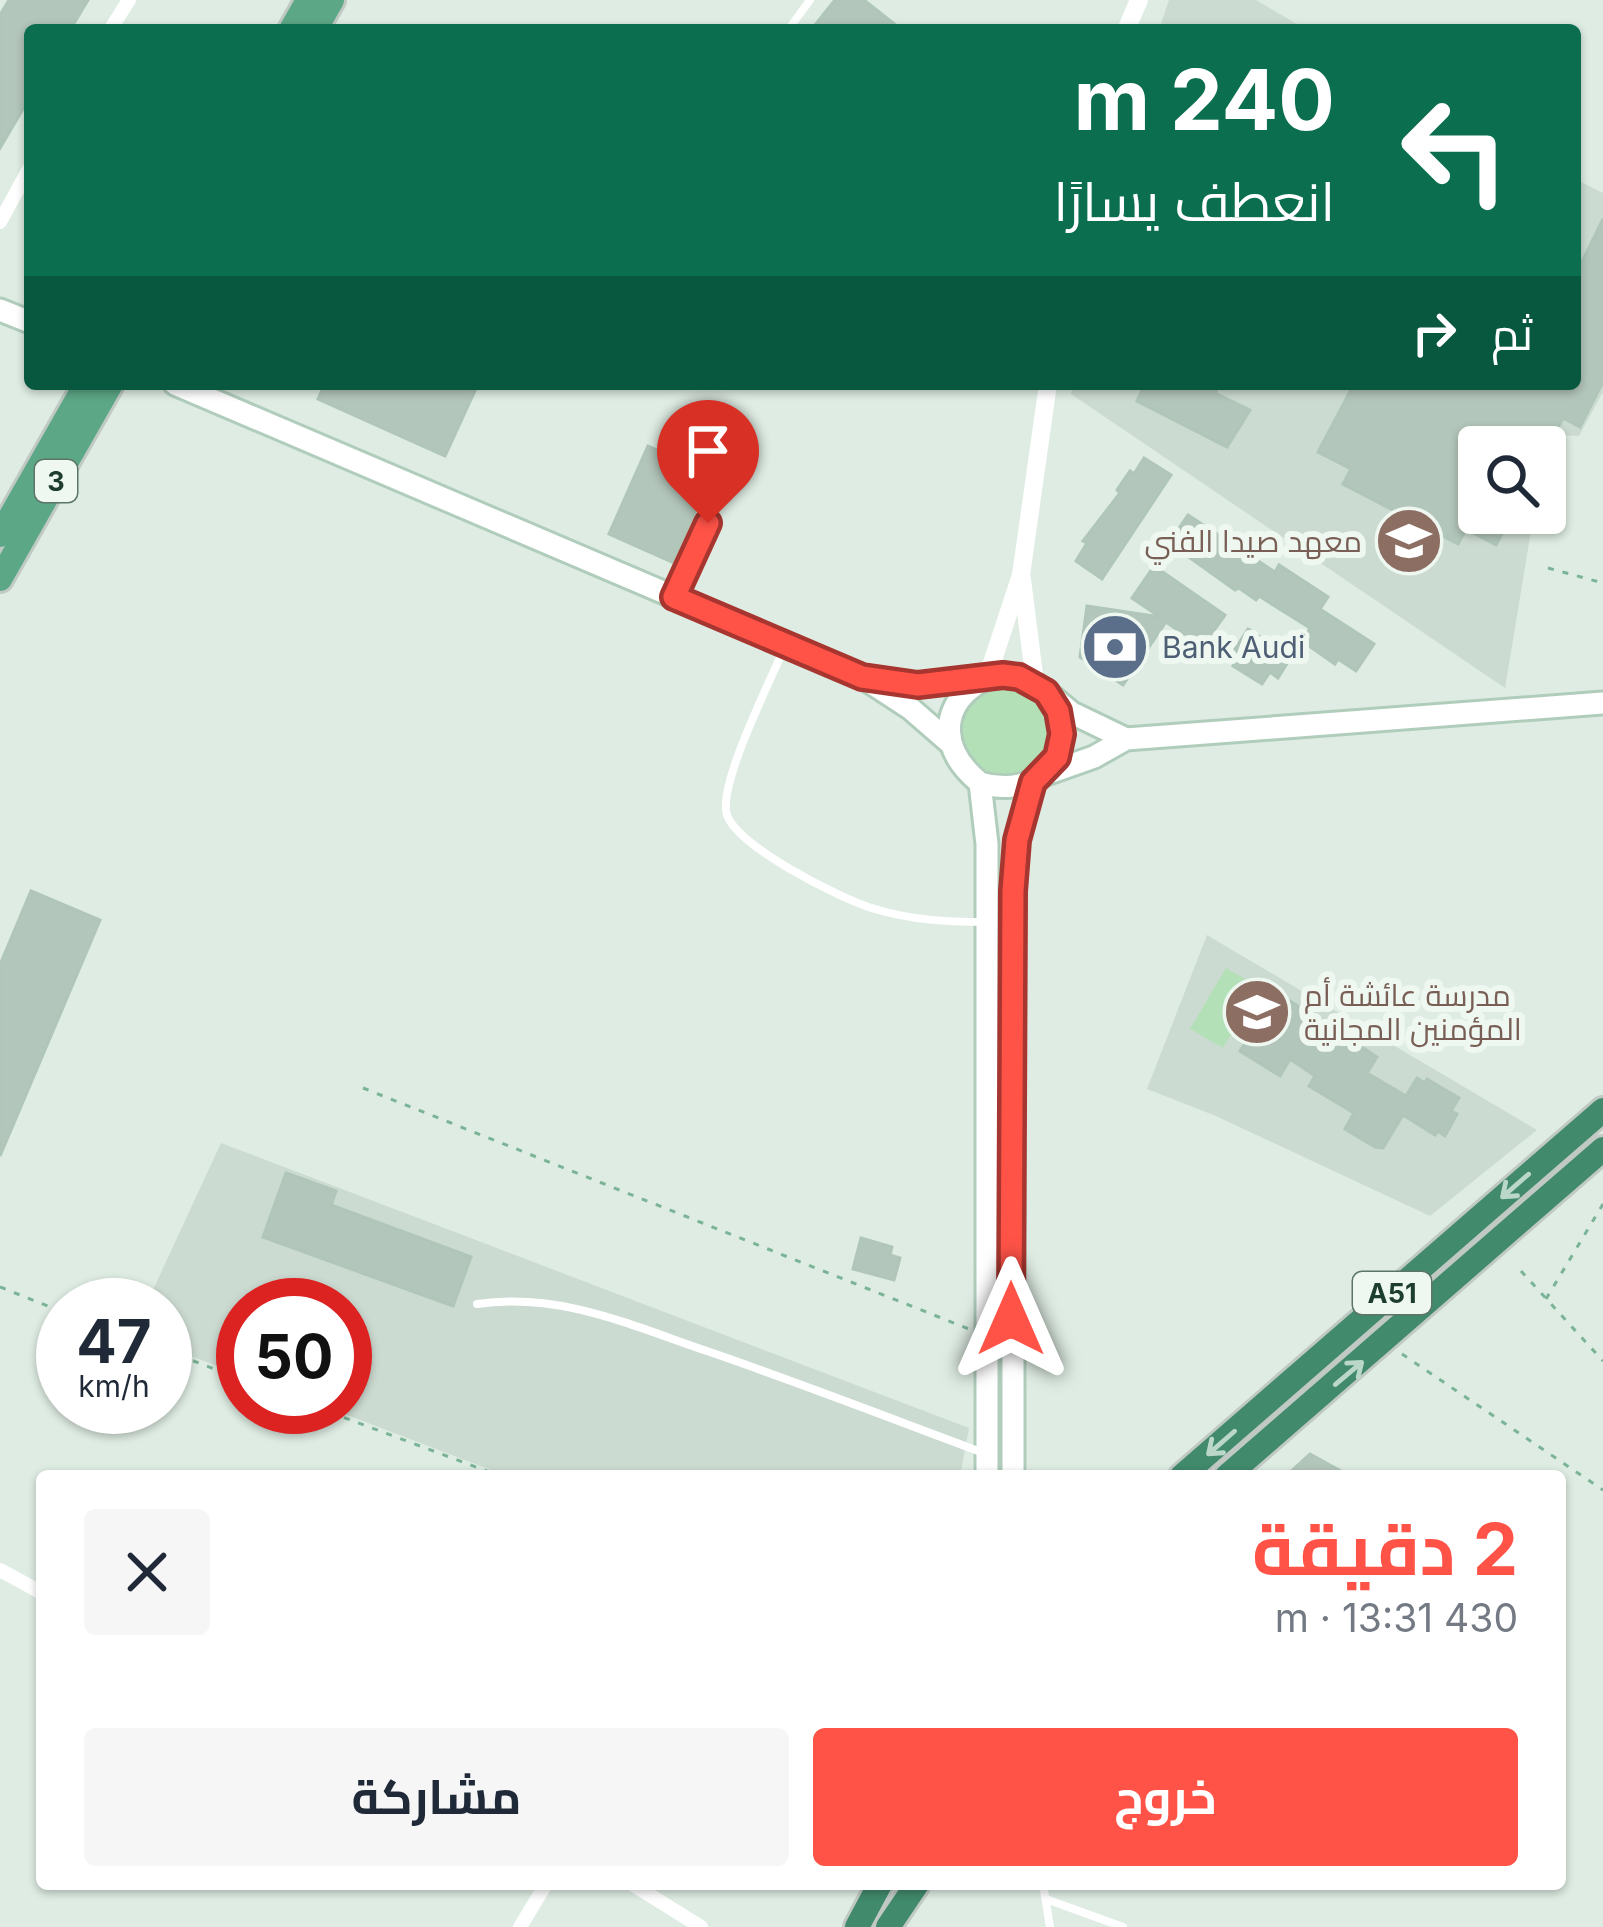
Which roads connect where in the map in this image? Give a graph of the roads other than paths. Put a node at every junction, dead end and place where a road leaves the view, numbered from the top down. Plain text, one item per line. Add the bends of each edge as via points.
1 (24, 178) edge
2 (0, 222) edge
3 (83, 390) edge
4 (108, 390) edge
5 (189, 390) edge
6 (1047, 390) edge
7 (742, 448) dead end
8 (32, 500) junction
9 (0, 535) edge
10 (1021, 575) junction
11 (0, 579) edge
12 (674, 597) junction
13 (786, 645) junction
14 (862, 677) junction
15 (984, 679) junction
16 (1040, 688) junction
17 (1603, 704) edge
18 (1126, 739) junction
19 (949, 742) junction
20 (1038, 779) junction
21 (980, 783) junction
22 (987, 922) junction
23 (1603, 1110) edge
24 (1603, 1149) edge
25 (477, 1304) dead end
26 (987, 1465) edge
27 (1013, 1470) edge
28 (1189, 1470) edge
29 (1235, 1470) edge
30 (0, 1570) edge
31 (36, 1590) edge
32 (542, 1890) edge
33 (642, 1890) edge
34 (877, 1890) edge
35 (912, 1890) edge
36 (1044, 1890) edge
37 (1046, 1899) junction
38 (520, 1927) edge
39 (701, 1927) edge
40 (857, 1927) edge
41 (888, 1927) edge
42 (1050, 1927) edge
43 (1124, 1927) edge

1 - 2 street
3 - 8 main road, 3
4 - 8 main road, 3
5 - 12 main road
6 - 10 street
7 - 12 lane
8 - 9 main road, 3
8 - 11 main road, 3
10 - 15 street
10 - 16 street
12 - 13 main road
13 - 14 main road
13 - 22 lane via 729,782 733,830 757,851 873,909
14 - 15 main road via 918,685
14 - 19 main road
15 - 16 main road via 1019,677
15 - 19 main road via 962,695
16 - 18 main road
16 - 20 main road via 1058,711 1062,734 1057,757
17 - 18 main road
18 - 20 main road
19 - 21 main road
20 - 21 main road via 1016,788
20 - 27 main road via 1017,840 1013,891
21 - 22 main road
22 - 26 main road
23 -> 28 highway, A51
29 -> 24 highway, A51
25 - 26 lane via 517,1298 578,1307 763,1370
30 - 31 street
32 - 38 street
33 - 39 street
34 - 40 highway
35 - 41 highway
36 - 37 lane
37 - 42 lane
37 - 43 lane

